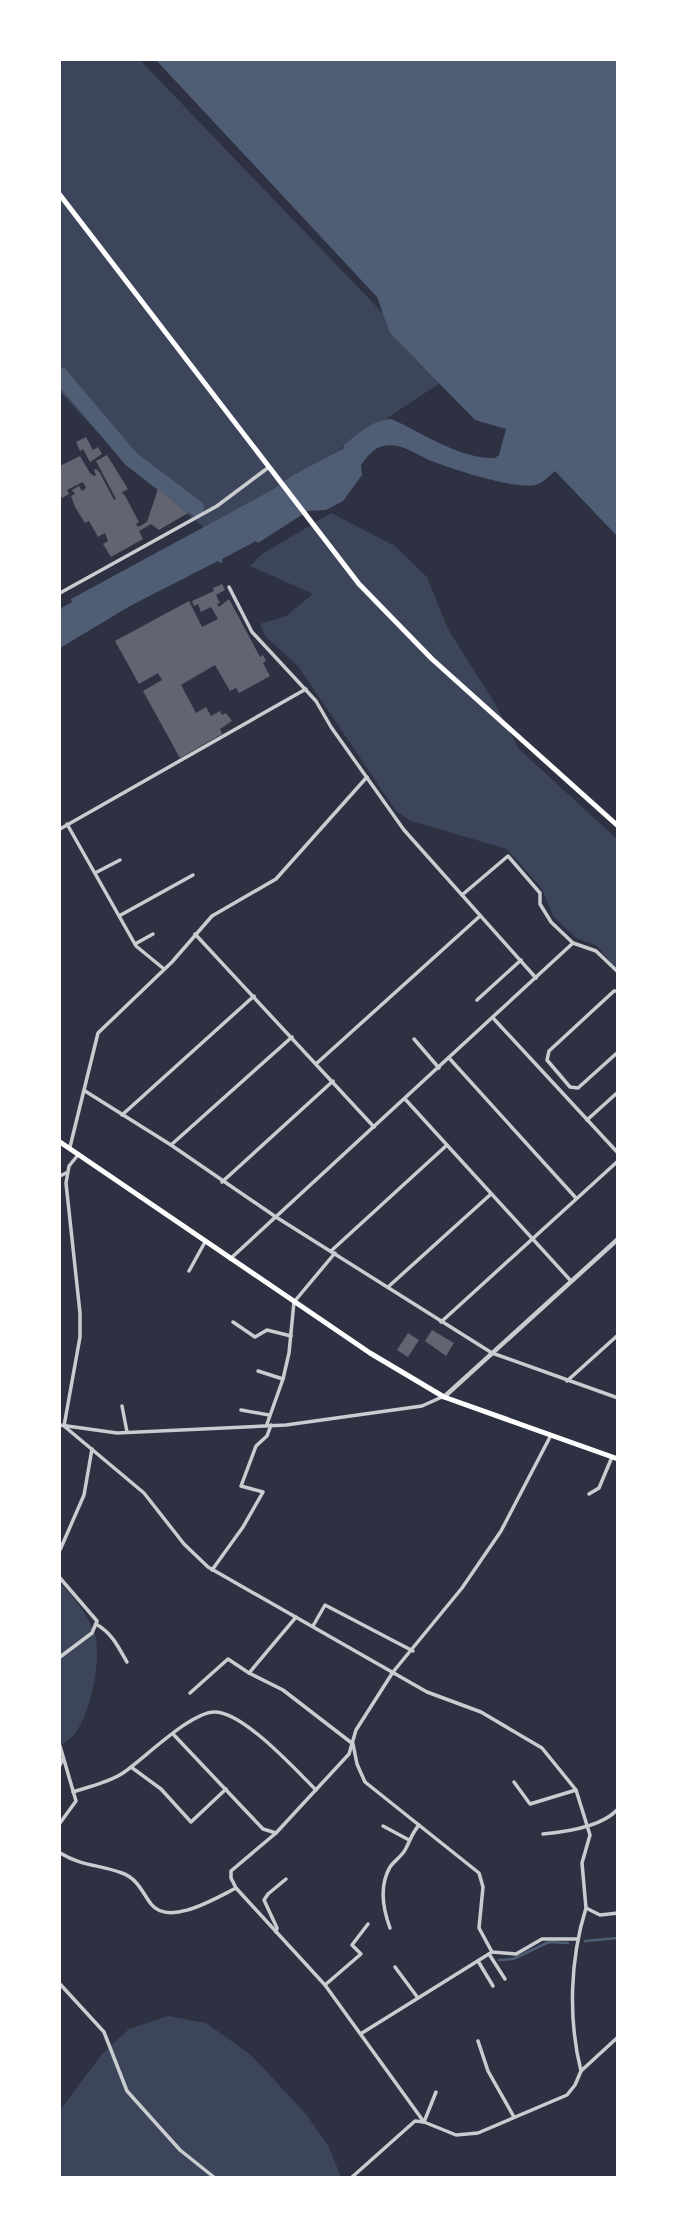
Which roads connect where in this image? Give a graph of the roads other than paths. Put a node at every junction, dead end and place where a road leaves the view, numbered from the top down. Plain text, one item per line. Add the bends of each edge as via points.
1 (60, 195) edge
2 (269, 467) junction
3 (229, 587) dead end
4 (60, 593) edge
5 (306, 689) junction
6 (367, 777) junction
7 (67, 824) junction
8 (618, 826) edge
9 (60, 829) edge
10 (120, 860) dead end
11 (95, 873) junction
12 (194, 875) dead end
13 (462, 895) junction
14 (119, 916) junction
15 (480, 916) junction
16 (153, 934) dead end
17 (195, 934) junction
18 (573, 943) junction
19 (135, 944) junction
20 (521, 960) junction
21 (164, 969) junction
22 (618, 972) edge
23 (537, 978) junction
24 (618, 991) edge
25 (254, 996) junction
26 (478, 1000) dead end
27 (493, 1018) junction
28 (292, 1037) junction
29 (414, 1039) dead end
30 (618, 1052) edge
31 (449, 1058) junction
32 (317, 1063) junction
33 (439, 1068) junction
34 (556, 1072) junction
35 (549, 1078) junction
36 (333, 1081) junction
37 (85, 1091) junction
38 (618, 1092) edge
39 (405, 1099) junction
40 (121, 1115) junction
41 (587, 1120) junction
42 (374, 1127) junction
43 (60, 1142) edge
44 (171, 1145) junction
45 (447, 1145) junction
46 (70, 1149) junction
47 (618, 1153) edge
48 (78, 1155) junction
49 (618, 1161) edge
50 (66, 1173) junction
51 (60, 1176) edge
52 (222, 1182) junction
53 (491, 1194) junction
54 (576, 1198) junction
55 (276, 1217) junction
56 (532, 1238) junction
57 (618, 1239) edge
58 (205, 1242) junction
59 (333, 1252) junction
60 (230, 1258) junction
61 (189, 1271) dead end
62 (571, 1282) junction
63 (388, 1287) junction
64 (294, 1301) junction
65 (233, 1322) dead end
66 (440, 1322) junction
67 (618, 1335) edge
68 (290, 1336) junction
69 (492, 1353) junction
70 (258, 1371) dead end
71 (283, 1379) junction
72 (567, 1381) junction
73 (444, 1397) junction
74 (618, 1398) edge
75 (122, 1406) dead end
76 (241, 1410) dead end
77 (269, 1415) junction
78 (62, 1425) edge
79 (269, 1425) junction
80 (127, 1432) junction
81 (550, 1437) junction
82 (92, 1450) junction
83 (615, 1458) edge
84 (589, 1494) dead end
85 (60, 1550) edge
86 (212, 1570) junction
87 (60, 1578) edge
88 (296, 1617) junction
89 (96, 1624) junction
90 (313, 1626) junction
91 (413, 1651) junction
92 (60, 1657) edge
93 (127, 1662) dead end
94 (393, 1672) junction
95 (249, 1673) junction
96 (190, 1693) dead end
97 (173, 1734) junction
98 (353, 1744) junction
99 (60, 1745) edge
100 (63, 1758) junction
101 (60, 1765) edge
102 (130, 1767) junction
103 (514, 1782) dead end
104 (226, 1789) junction
105 (316, 1790) junction
106 (576, 1790) junction
107 (73, 1791) junction
108 (617, 1810) edge
109 (60, 1822) edge
110 (587, 1824) junction
111 (419, 1825) junction
112 (383, 1826) dead end
113 (276, 1833) junction
114 (543, 1834) dead end
115 (409, 1840) junction
116 (60, 1853) edge
117 (286, 1880) dead end
118 (236, 1888) junction
119 (586, 1908) junction
120 (618, 1913) edge
121 (368, 1924) dead end
122 (390, 1928) dead end
123 (276, 1931) junction
124 (578, 1940) junction
125 (490, 1953) junction
126 (478, 1961) junction
127 (395, 1967) dead end
128 (505, 1979) dead end
129 (60, 1984) edge
130 (325, 1984) junction
131 (493, 1986) dead end
132 (418, 1998) junction
133 (362, 2033) junction
134 (618, 2037) edge
135 (478, 2041) dead end
136 (582, 2071) junction
137 (436, 2092) dead end
138 (514, 2117) junction
139 (424, 2122) junction
140 (215, 2178) edge
141 (351, 2178) edge

1 - 2 main road
2 - 4 street via 217,506
2 - 8 main road via 359,584 407,634
3 - 5 street via 252,632
5 - 6 street
5 - 7 street
6 - 13 street via 404,831
6 - 17 street via 276,879 212,916
7 - 9 street
7 - 11 street
10 - 11 street
11 - 14 street
12 - 14 street
13 - 15 street
13 - 18 street via 509,856 540,893 540,904 551,922
14 - 19 street
15 - 20 street
15 - 32 street
16 - 19 street
17 - 21 street
17 - 25 street
18 - 22 street via 596,951
18 - 23 street
19 - 21 street
20 - 23 street
20 - 26 street
21 - 37 street via 98,1033
23 - 27 street
24 - 34 street via 548,1051 547,1060
25 - 28 street
25 - 40 street
27 - 31 street
27 - 35 street
28 - 32 street
28 - 44 street
29 - 33 street
30 - 34 street via 578,1088 570,1087
31 - 33 street
31 - 54 street
32 - 36 street
33 - 39 street
34 - 35 street
35 - 41 street
36 - 42 street
36 - 52 street
37 - 40 street
37 - 46 street
38 - 41 street
39 - 42 street
39 - 45 street
40 - 44 street
41 - 47 street
42 - 55 street
43 - 46 main road
44 - 52 street
45 - 53 street
45 - 59 street
46 - 48 main road
48 - 50 street
48 - 58 main road
49 - 54 street
50 - 51 street
50 - 78 street via 80,1337
52 - 55 street
53 - 56 street
53 - 63 street
54 - 56 street
55 - 59 street
55 - 60 street
56 - 62 street
56 - 66 street
57 - 62 street
58 - 60 main road
58 - 61 street
59 - 63 street
59 - 64 street
60 - 64 main road
62 - 69 street
63 - 66 street
64 - 68 street
64 - 73 main road
65 - 68 street via 255,1338 268,1330
66 - 69 street
67 - 72 street
68 - 71 street
69 - 72 street
69 - 73 street
70 - 71 street
71 - 77 street
72 - 74 street
73 - 79 street via 422,1406
73 - 81 main road
75 - 80 street
76 - 77 street
77 - 79 street
78 - 80 street
78 - 82 street
79 - 80 street
79 - 86 street via 241,1486 263,1492
81 - 83 main road
81 - 91 street via 491,1547
82 - 85 street via 84,1495
82 - 86 street via 144,1493 184,1544
83 - 84 street via 599,1488
86 - 88 street
87 - 89 street
88 - 90 street
88 - 95 street
89 - 92 street via 92,1633
89 - 93 street via 117,1642
90 - 91 street via 325,1605
90 - 94 street
91 - 94 street
94 - 98 street via 356,1730
94 - 106 street via 529,1739
95 - 96 street via 228,1658
95 - 98 street via 283,1690
97 - 102 street
97 - 104 street
97 - 105 street via 185,1724 219,1712 248,1727
98 - 105 street
98 - 111 street via 365,1782
99 - 100 street
100 - 101 street
100 - 107 street
102 - 104 street via 161,1789 191,1822
102 - 107 street via 109,1781
103 - 106 street via 530,1804
104 - 113 street via 263,1829
105 - 113 street
106 - 110 street
107 - 109 street via 76,1801
108 - 110 street via 597,1824
110 - 114 street
110 - 119 street via 590,1835 582,1863
111 - 115 street
111 - 125 street via 479,1873 483,1888 479,1928
112 - 115 street
113 - 118 street via 231,1871
115 - 122 street via 391,1866 383,1892
116 - 118 street via 77,1863 132,1878 159,1912 187,1910
117 - 123 street via 264,1900
118 - 123 street
119 - 120 street via 600,1915
119 - 124 street
121 - 130 street via 352,1945 360,1954
123 - 130 street
124 - 125 street via 542,1939 516,1954
124 - 136 street via 573,1991
125 - 126 street
125 - 128 street
126 - 131 street
126 - 132 street
127 - 132 street
129 - 140 street via 104,2032 127,2091 180,2150
130 - 133 street
132 - 133 street
133 - 139 street
134 - 136 street
135 - 138 street via 488,2071
136 - 138 street via 567,2095
137 - 139 street
138 - 139 street via 465,2135
139 - 141 street via 415,2121

